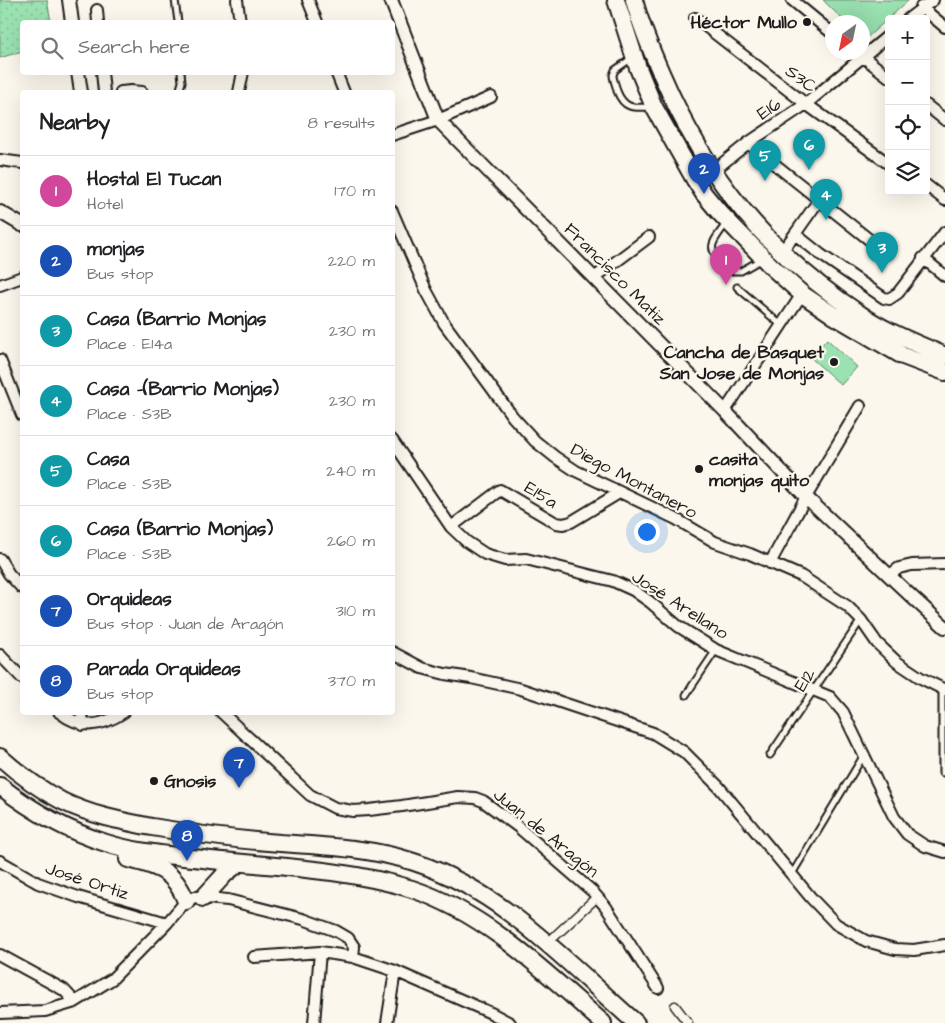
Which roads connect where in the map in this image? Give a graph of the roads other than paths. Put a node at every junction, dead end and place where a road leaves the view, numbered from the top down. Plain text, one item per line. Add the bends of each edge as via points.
1 (69, 0) edge
2 (175, 0) edge
3 (237, 0) edge
4 (308, 0) edge
5 (391, 0) edge
6 (616, 0) edge
7 (634, 0) edge
8 (792, 0) edge
9 (933, 0) edge
10 (921, 7) junction
11 (96, 10) dead end
12 (912, 15) edge
13 (695, 18) dead end
14 (72, 20) edge
15 (98, 20) edge
16 (178, 20) edge
17 (240, 20) edge
18 (316, 20) edge
19 (825, 27) edge
20 (945, 27) edge
21 (885, 38) edge
22 (870, 48) edge
23 (634, 56) junction
24 (854, 60) edge
25 (867, 60) edge
26 (885, 74) edge
27 (78, 75) edge
28 (102, 75) edge
29 (181, 75) edge
30 (242, 75) edge
31 (337, 75) edge
32 (81, 90) edge
33 (104, 90) edge
34 (179, 90) edge
35 (239, 90) edge
36 (343, 90) edge
37 (491, 97) dead end
38 (806, 104) junction
39 (654, 107) junction
40 (930, 108) edge
41 (438, 120) junction
42 (945, 120) edge
43 (395, 134) edge
44 (748, 143) junction
45 (0, 160) edge
46 (885, 161) edge
47 (20, 163) edge
48 (713, 171) junction
49 (930, 189) edge
50 (819, 200) junction
51 (945, 200) edge
52 (0, 212) edge
53 (395, 218) edge
54 (728, 221) junction
55 (20, 225) edge
56 (945, 232) edge
57 (795, 234) junction
58 (649, 237) dead end
59 (871, 242) dead end
60 (781, 253) junction
61 (763, 258) junction
62 (923, 258) junction
63 (945, 276) edge
64 (20, 278) edge
65 (594, 278) junction
66 (0, 286) edge
67 (737, 287) dead end
68 (802, 294) junction
69 (782, 325) junction
70 (945, 356) edge
71 (0, 360) edge
72 (945, 372) edge
73 (860, 406) dead end
74 (20, 411) edge
75 (725, 411) junction
76 (395, 444) edge
77 (619, 493) junction
78 (806, 496) junction
79 (451, 527) junction
80 (0, 559) edge
81 (770, 564) junction
82 (945, 564) edge
83 (890, 575) junction
84 (20, 586) edge
85 (861, 620) junction
86 (945, 626) edge
87 (716, 650) junction
88 (395, 654) edge
89 (0, 655) edge
90 (20, 676) edge
91 (815, 690) junction
92 (943, 690) edge
93 (686, 695) dead end
94 (65, 715) edge
95 (82, 715) edge
96 (120, 715) edge
97 (224, 715) edge
98 (83, 725) junction
99 (770, 755) dead end
100 (864, 755) junction
101 (0, 757) edge
102 (942, 773) dead end
103 (0, 786) edge
104 (45, 816) junction
105 (945, 852) edge
106 (0, 861) edge
107 (239, 863) junction
108 (791, 875) junction
109 (597, 897) junction
110 (203, 898) junction
111 (186, 901) junction
112 (167, 923) junction
113 (554, 937) dead end
114 (945, 945) edge
115 (320, 952) junction
116 (0, 955) edge
117 (254, 956) dead end
118 (353, 957) junction
119 (395, 971) junction
120 (658, 988) dead end
121 (75, 1002) junction
122 (675, 1006) dead end
123 (0, 1013) edge
124 (490, 1018) edge
125 (314, 1023) edge
126 (387, 1023) edge
127 (510, 1023) edge
128 (603, 1023) edge
129 (636, 1023) edge
130 (688, 1023) edge

1 - 14 street
2 - 16 lane
3 - 17 street
4 - 18 street
5 - 41 street, Francisco Matiz
6 - 23 highway
7 - 48 highway via 675,104
8 - 19 street
9 - 10 street
10 - 12 street
10 - 20 street
11 - 15 street
13 - 38 street, S3C
21 - 22 street, E16
23 - 39 highway
23 - 39 lane via 614,72 620,98 634,108
24 - 38 street, E16
25 - 26 street
27 - 32 street
28 - 33 street
29 - 34 lane
30 - 35 street
31 - 36 street
37 - 41 street
38 - 44 street, E16
38 - 46 street, S3C
39 - 54 highway via 704,194
40 - 42 street
41 - 43 street
41 - 65 street, Francisco Matiz
44 - 48 street, E16
44 - 50 street
45 - 47 street
48 - 60 highway via 753,224
49 - 51 street
50 - 57 street
50 - 59 street
52 - 55 street
53 - 77 street, Diego Montanero via 435,307 513,417 554,457
54 - 61 highway
54 - 61 lane via 711,246 718,258 735,272
56 - 62 street
57 - 60 street
57 - 62 street via 884,298 894,297
58 - 65 street
60 - 70 highway via 812,281 861,315 896,335
61 - 68 highway
62 - 63 street
64 - 66 street
65 - 75 street, Francisco Matiz
67 - 69 lane
68 - 69 street
68 - 72 highway via 903,356
69 - 75 street
71 - 74 street
73 - 78 street
75 - 78 street, Francisco Matiz
76 - 79 street, José Arellano
77 - 79 street, E15a via 563,524 500,490
77 - 81 street, Diego Montanero via 676,519 715,542
78 - 81 street
78 - 83 street, Francisco Matiz
79 - 87 street, José Arellano via 466,542 486,554 505,560 526,559 613,581 650,602 678,626
80 - 84 street
81 - 85 street, Diego Montanero via 809,581 847,606
82 - 83 street via 912,565 899,568
83 - 86 street, Francisco Matiz
85 - 91 lane, E12
85 - 92 street, Diego Montanero via 877,643 897,662
87 - 91 street, José Arellano
87 - 93 lane
88 - 108 street via 422,668 521,689 666,740 684,752 719,787
89 - 90 street
91 - 99 lane, E12
91 - 100 street, José Arellano via 830,697 843,712
92 - 102 lane
94 - 98 street
95 - 98 street
96 - 98 street via 109,722
97 - 109 street, Juan de Aragón via 302,789 326,805 353,811 458,797 475,798 517,826
100 - 105 street, José Arellano via 894,817 908,834 925,846
100 - 108 lane
101 - 129 highway via 46,792 100,816 188,833 386,854 416,863 495,903 529,928
103 - 104 highway
104 - 107 highway via 108,844 143,852
104 - 111 highway via 78,843 162,870 174,879
106 - 112 street, José Ortiz via 38,883
107 - 110 highway
107 - 128 highway via 330,872 381,881 413,889 448,904 480,922 513,947
108 - 114 street via 825,915 866,941 895,949 914,950
109 - 113 street
109 - 120 street, Juan de Aragón
110 - 111 street
110 - 118 street via 228,900 324,925 348,938 354,947
111 - 112 street
112 - 121 street via 112,979
115 - 117 street
115 - 118 street
115 - 125 street
116 - 121 street via 64,990
118 - 119 street
119 - 124 street
119 - 126 street
121 - 123 street via 45,1011
122 - 130 street
124 - 127 street

